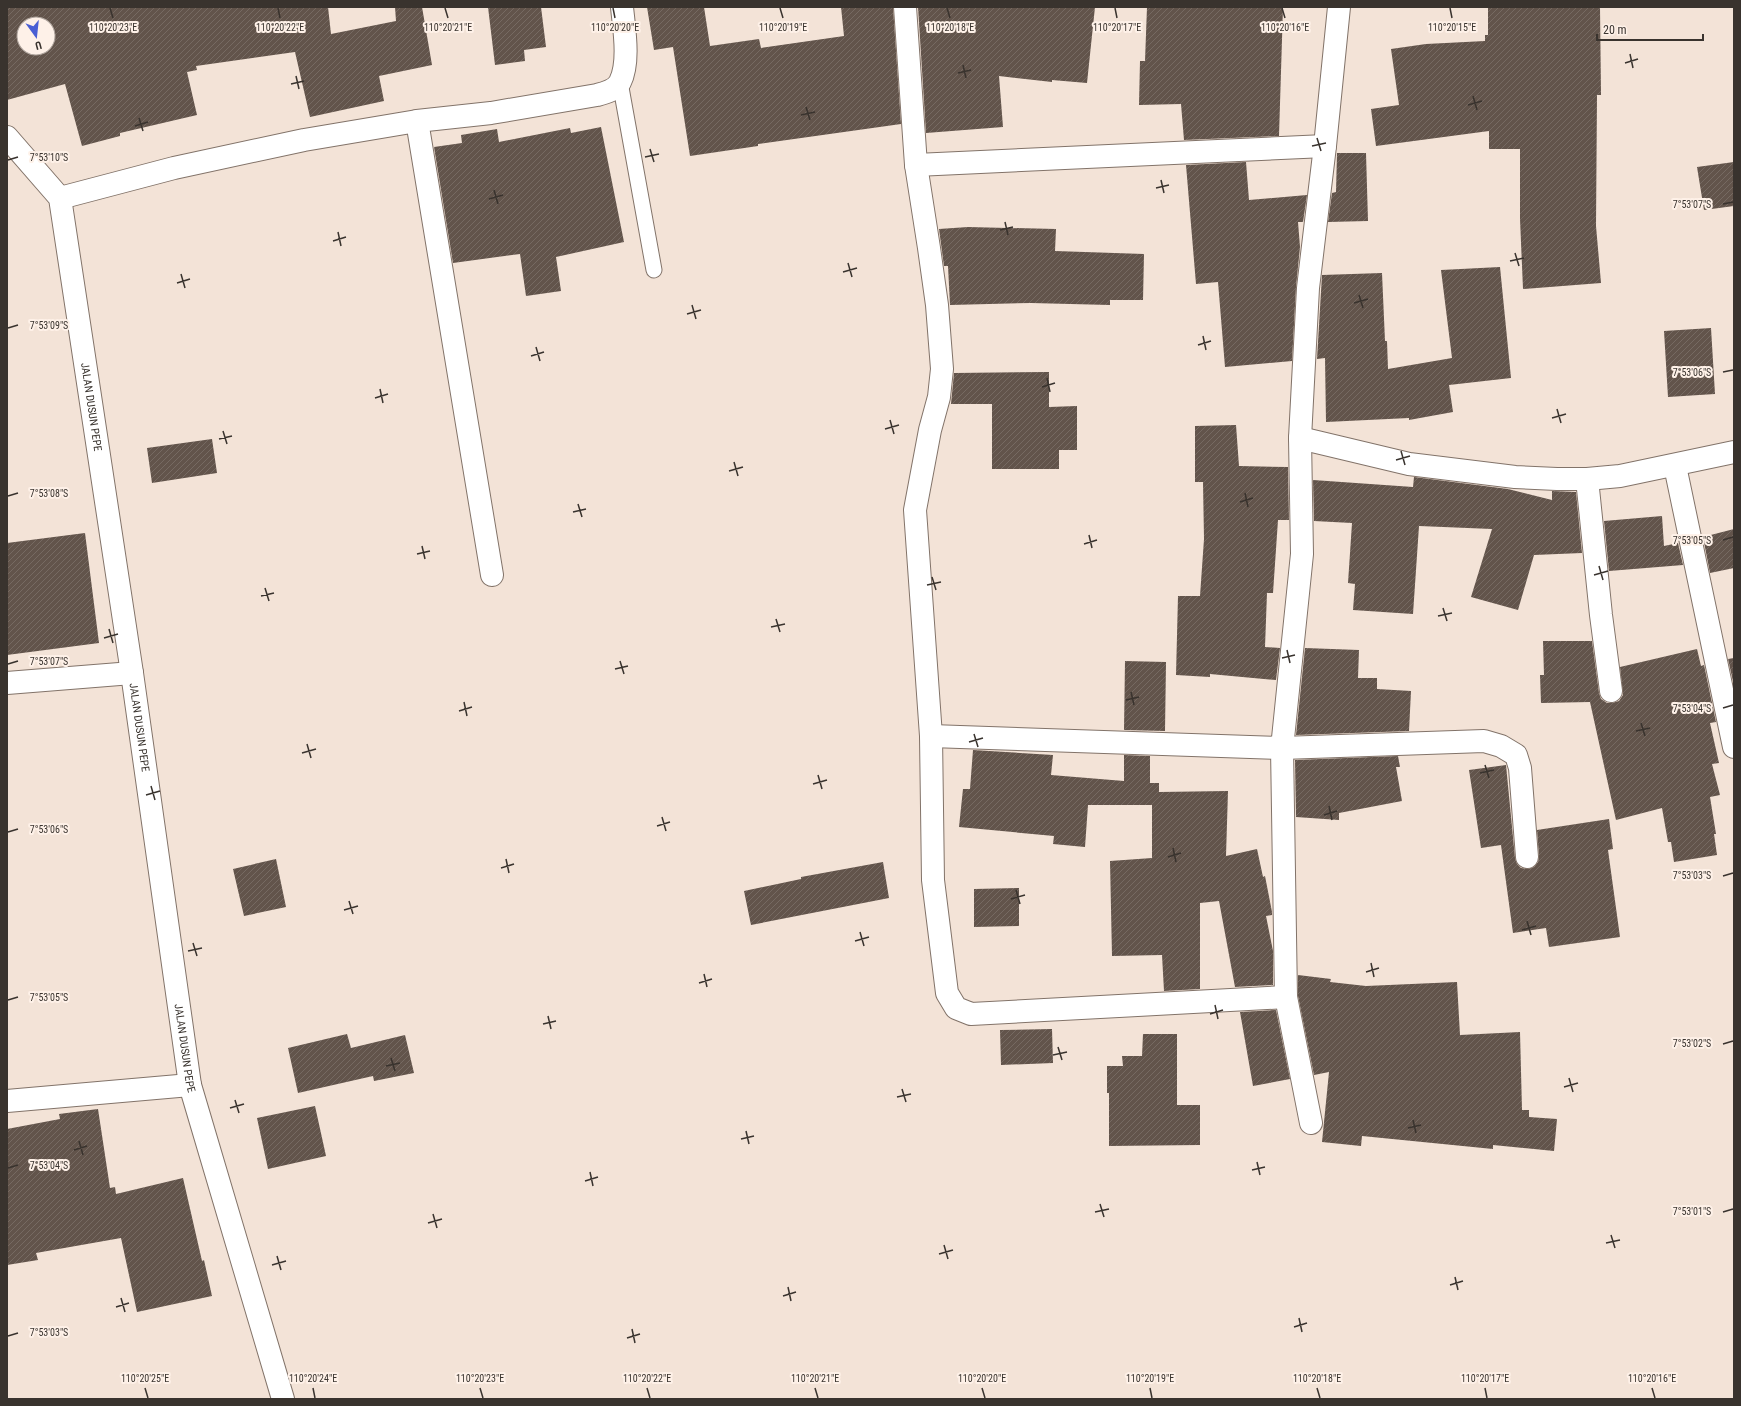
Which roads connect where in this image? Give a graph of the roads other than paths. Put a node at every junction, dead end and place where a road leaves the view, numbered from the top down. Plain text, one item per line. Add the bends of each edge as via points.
1 (622, 7) edge
2 (905, 7) edge
3 (1339, 7) edge
4 (620, 82) junction
5 (417, 121) junction
6 (7, 137) edge
7 (1325, 146) junction
8 (916, 165) junction
9 (60, 198) junction
10 (654, 270) dead end
11 (1300, 438) junction
12 (1734, 452) edge
13 (1675, 466) junction
14 (1588, 479) junction
15 (492, 575) dead end
16 (132, 673) junction
17 (7, 683) edge
18 (1611, 691) dead end
19 (931, 736) junction
20 (1734, 747) edge
21 (1282, 748) junction
22 (1527, 857) dead end
23 (1286, 997) junction
24 (190, 1085) junction
25 (7, 1101) edge
26 (1311, 1123) dead end
27 (280, 1398) edge

1 - 4 street via 626,55
2 - 8 street
3 - 7 street
4 - 5 street via 611,91 597,95 491,113
4 - 10 lane
5 - 9 street via 304,140 174,168
5 - 15 street
6 - 9 street
7 - 8 street
7 - 11 street via 1308,288
8 - 19 street via 937,305 942,369 939,397 915,510
9 - 16 street, JALAN DUSUN PEPE
11 - 14 street via 1409,464 1515,478
11 - 21 street via 1302,554
12 - 13 street
13 - 14 street
13 - 20 street
14 - 18 street
16 - 17 street
16 - 24 street, JALAN DUSUN PEPE
19 - 21 street
19 - 23 street via 933,880 947,993 956,1008 971,1014
21 - 22 street via 1484,741 1501,746 1516,755 1520,768
21 - 23 street
23 - 26 street
24 - 25 street
24 - 27 street, JALAN DUSUN PEPE

